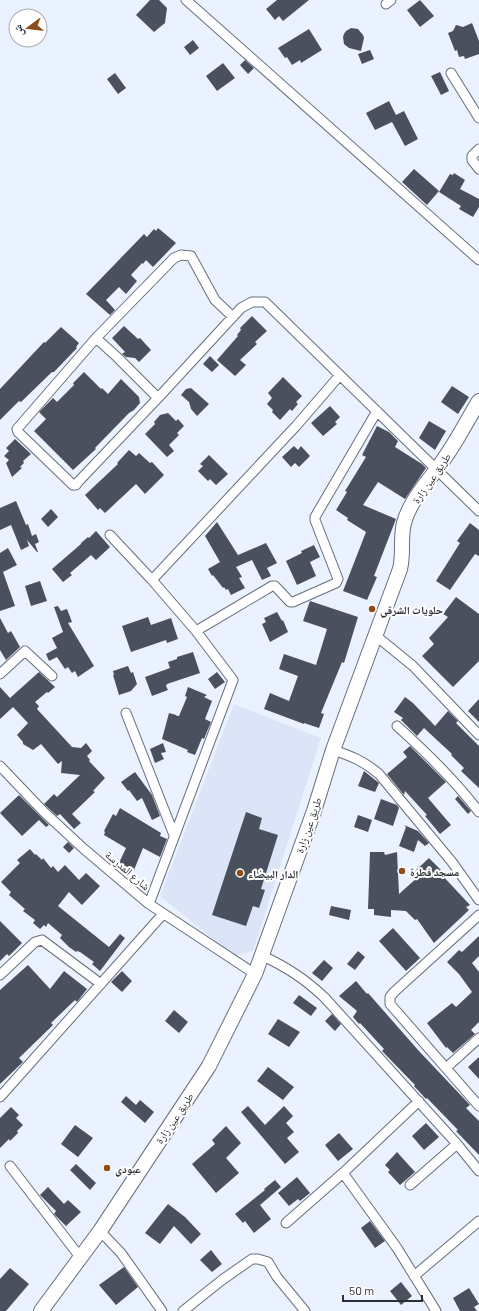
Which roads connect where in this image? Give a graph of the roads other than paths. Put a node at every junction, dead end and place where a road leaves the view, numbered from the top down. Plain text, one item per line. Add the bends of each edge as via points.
1 (186, 0) edge
2 (452, 73) dead end
3 (479, 118) edge
4 (479, 149) edge
5 (479, 169) edge
6 (479, 260) edge
7 (233, 317) junction
8 (96, 338) junction
9 (340, 375) junction
10 (158, 398) junction
11 (479, 401) edge
12 (377, 411) junction
13 (436, 470) junction
14 (479, 511) edge
15 (110, 534) dead end
16 (152, 580) junction
17 (196, 632) junction
18 (375, 635) junction
19 (0, 674) edge
20 (52, 676) dead end
21 (126, 713) dead end
22 (397, 726) dead end
23 (479, 735) edge
24 (333, 750) junction
25 (0, 766) edge
26 (479, 812) edge
27 (174, 835) junction
28 (479, 900) edge
29 (149, 904) junction
30 (163, 914) junction
31 (479, 915) edge
32 (263, 956) junction
33 (255, 974) junction
34 (0, 975) edge
35 (101, 984) junction
36 (479, 1038) edge
37 (446, 1068) junction
38 (0, 1097) edge
39 (419, 1101) junction
40 (479, 1106) edge
41 (457, 1144) junction
42 (10, 1166) dead end
43 (479, 1171) edge
44 (343, 1173) junction
45 (410, 1185) dead end
46 (479, 1221) edge
47 (286, 1223) dead end
48 (100, 1231) junction
49 (80, 1257) junction
50 (414, 1276) junction
51 (41, 1311) edge
52 (162, 1311) edge
53 (183, 1311) edge
54 (306, 1311) edge
55 (436, 1311) edge

1 - 6 street
2 - 3 street
4 - 5 street via 472,156
7 - 8 street via 215,300 191,256 181,255 174,258
7 - 9 street via 241,308 252,302 265,302
7 - 10 street
8 - 10 street
8 - 10 street via 17,429 18,432 73,485
9 - 12 street
9 - 16 street via 296,426
11 - 13 main road, طريق عين زارة
12 - 13 street
12 - 17 street via 315,517 338,579 336,583 293,602 272,586
13 - 14 street
13 - 18 main road, طريق عين زارة via 418,493 404,523 400,569
15 - 16 street
16 - 17 street
17 - 27 street via 233,680
18 - 23 street via 413,666
18 - 24 main road, طريق عين زارة
19 - 20 street via 26,651
21 - 27 street
22 - 26 street via 433,759
24 - 28 street via 367,764 380,774 452,862
24 - 32 main road, طريق عين زارة
25 - 29 street, شارع المدرسة via 44,812
27 - 29 street
29 - 30 street, شارع المدرسة
30 - 33 street, شارع المدرسة
30 - 35 street
31 - 37 street via 390,997 390,1004
32 - 33 main road, طريق عين زارة
32 - 39 street via 285,967 325,998
33 - 48 main road, طريق عين زارة via 209,1066
34 - 35 street via 35,942 42,940
35 - 38 street
36 - 37 street
37 - 40 street
39 - 41 street
39 - 44 street
41 - 43 street
41 - 45 street
42 - 49 street
44 - 47 street
44 - 50 street
46 - 50 street
48 - 49 main road, طريق عين زارة
48 - 52 street via 121,1253
49 - 51 main road, طريق عين زارة
50 - 55 street
53 - 54 street via 252,1259 268,1262

